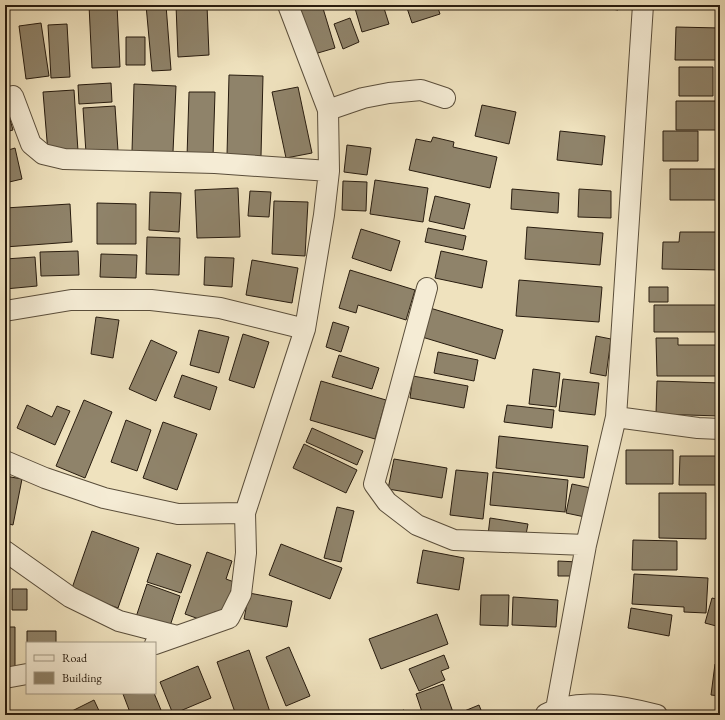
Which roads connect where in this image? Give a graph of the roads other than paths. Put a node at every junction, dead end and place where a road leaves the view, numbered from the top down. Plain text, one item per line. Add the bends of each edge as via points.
1 (288, 5) edge
2 (644, 5) edge
3 (13, 96) dead end
4 (445, 98) dead end
5 (328, 110) junction
6 (329, 171) junction
7 (427, 288) dead end
8 (5, 311) edge
9 (305, 329) junction
10 (616, 417) junction
11 (720, 429) edge
12 (5, 461) edge
13 (245, 513) junction
14 (586, 544) junction
15 (5, 551) edge
16 (177, 636) junction
17 (156, 644) edge
18 (26, 674) edge
19 (5, 678) edge
20 (550, 712) edge
21 (657, 715) edge

1 - 5 street
2 - 10 street
3 - 6 street via 31,144 43,154 64,159 215,163
4 - 5 street via 421,90 389,93 363,98
5 - 6 street
6 - 9 street
7 - 14 street via 374,484 387,502 417,525 454,540
8 - 9 street via 71,300 151,300 220,308
9 - 13 street
10 - 11 street
10 - 14 street
12 - 13 street via 104,498 178,514
13 - 16 street via 246,553 241,594 229,618
14 - 20 street
15 - 16 street via 70,597 119,621
16 - 17 street
18 - 19 street
20 - 21 street via 587,703

